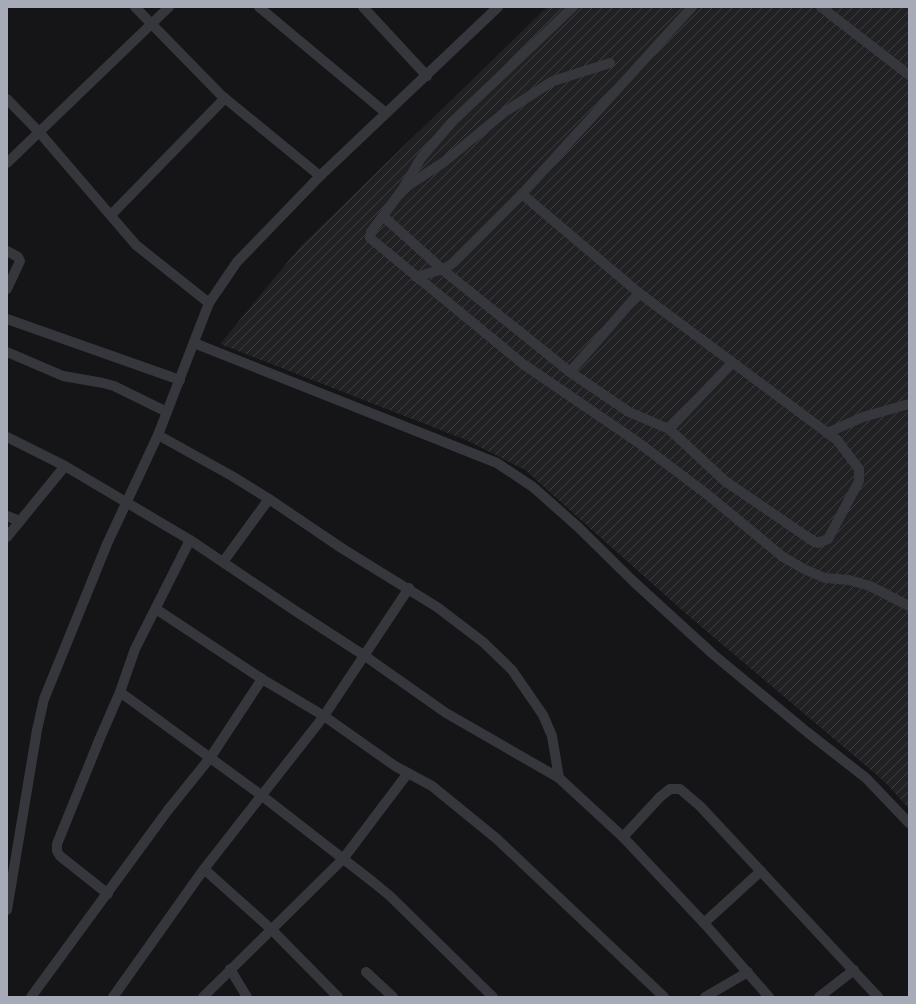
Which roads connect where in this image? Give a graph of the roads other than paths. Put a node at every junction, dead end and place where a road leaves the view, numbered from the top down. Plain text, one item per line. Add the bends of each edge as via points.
1 (135, 7) edge
2 (169, 7) edge
3 (258, 7) edge
4 (363, 7) edge
5 (498, 7) edge
6 (572, 7) edge
7 (692, 7) edge
8 (822, 7) edge
9 (151, 25) junction
10 (610, 63) dead end
11 (909, 75) edge
12 (427, 76) junction
13 (225, 98) junction
14 (7, 99) edge
15 (386, 113) junction
16 (39, 132) junction
17 (7, 163) edge
18 (320, 176) junction
19 (402, 190) junction
20 (522, 194) junction
21 (111, 215) junction
22 (383, 216) junction
23 (7, 251) edge
24 (443, 270) junction
25 (416, 277) junction
26 (7, 288) edge
27 (639, 294) junction
28 (209, 303) junction
29 (7, 319) edge
30 (194, 343) junction
31 (7, 352) edge
32 (732, 363) junction
33 (570, 372) junction
34 (178, 385) junction
35 (908, 405) edge
36 (169, 408) junction
37 (669, 429) junction
38 (827, 433) junction
39 (158, 435) junction
40 (7, 437) edge
41 (65, 466) junction
42 (269, 499) junction
43 (125, 503) junction
44 (7, 516) edge
45 (20, 521) junction
46 (7, 536) edge
47 (190, 540) junction
48 (223, 562) junction
49 (409, 588) junction
50 (909, 606) edge
51 (156, 609) junction
52 (365, 656) junction
53 (262, 679) junction
54 (120, 692) junction
55 (324, 716) junction
56 (210, 758) junction
57 (408, 773) junction
58 (559, 778) junction
59 (261, 795) junction
60 (909, 823) edge
61 (623, 837) junction
62 (343, 859) junction
63 (204, 869) junction
64 (761, 870) junction
65 (108, 894) junction
66 (7, 910) edge
67 (704, 923) junction
68 (271, 929) junction
69 (230, 969) junction
70 (854, 970) junction
71 (366, 972) dead end
72 (748, 972) junction
73 (31, 997) edge
74 (113, 997) edge
75 (203, 997) edge
76 (247, 997) edge
77 (338, 997) edge
78 (394, 997) edge
79 (493, 997) edge
80 (664, 997) edge
81 (705, 997) edge
82 (769, 997) edge
83 (819, 997) edge
84 (878, 997) edge

1 - 9 street
2 - 9 street
3 - 15 street
4 - 12 street
5 - 12 street
6 - 19 street via 452,122 421,158
7 - 20 street
8 - 11 street
9 - 13 street
9 - 16 street
10 - 19 street via 553,81 506,111 444,162
12 - 15 street
13 - 18 street
13 - 21 street
14 - 16 street
15 - 18 street
16 - 17 street
16 - 21 street
18 - 28 street via 237,262
19 - 22 street
20 - 24 street
20 - 27 street
21 - 28 street via 136,245
22 - 24 street
22 - 25 street via 371,232 370,238
23 - 26 street via 18,257 20,262
24 - 25 street via 427,272
24 - 33 street
25 - 50 street via 523,364 639,443 708,495 783,557 825,578 849,580 870,586
27 - 32 street
27 - 33 street
28 - 30 street
29 - 34 street
30 - 34 street
30 - 60 street via 497,463 510,471 533,487 578,526 634,582 714,655 866,778
31 - 36 street via 63,376 114,386
32 - 37 street
32 - 38 street
33 - 37 street via 629,412
34 - 36 street
35 - 38 street via 863,417
36 - 39 street
37 - 38 street via 725,481 818,543 828,539 860,481 859,468
39 - 42 street
39 - 43 street
40 - 41 street
41 - 43 street
41 - 45 street
42 - 48 street
42 - 49 street via 343,549
43 - 47 street
43 - 66 street via 44,698
44 - 45 street
45 - 46 street
47 - 48 street
47 - 51 street
48 - 52 street
49 - 52 street
49 - 58 street via 483,642 512,670 543,715 552,736
51 - 53 street
51 - 54 street via 131,659
52 - 55 street
52 - 58 street via 446,713
53 - 55 street
53 - 56 street
54 - 56 street
54 - 65 street via 57,844 60,856
55 - 57 street
55 - 59 street
56 - 59 street
56 - 65 street via 168,810
57 - 62 street
57 - 80 street via 432,786 497,839
58 - 61 street
59 - 62 street
59 - 63 street
61 - 64 street via 660,797 670,790 680,789 700,806
61 - 67 street
62 - 68 street
62 - 79 street via 390,896
63 - 68 street
63 - 74 street
64 - 67 street
64 - 70 street
65 - 73 street
67 - 72 street
68 - 69 street
68 - 77 street
69 - 75 street
69 - 76 street
70 - 83 street
70 - 84 street
71 - 78 street
72 - 81 street
72 - 82 street

